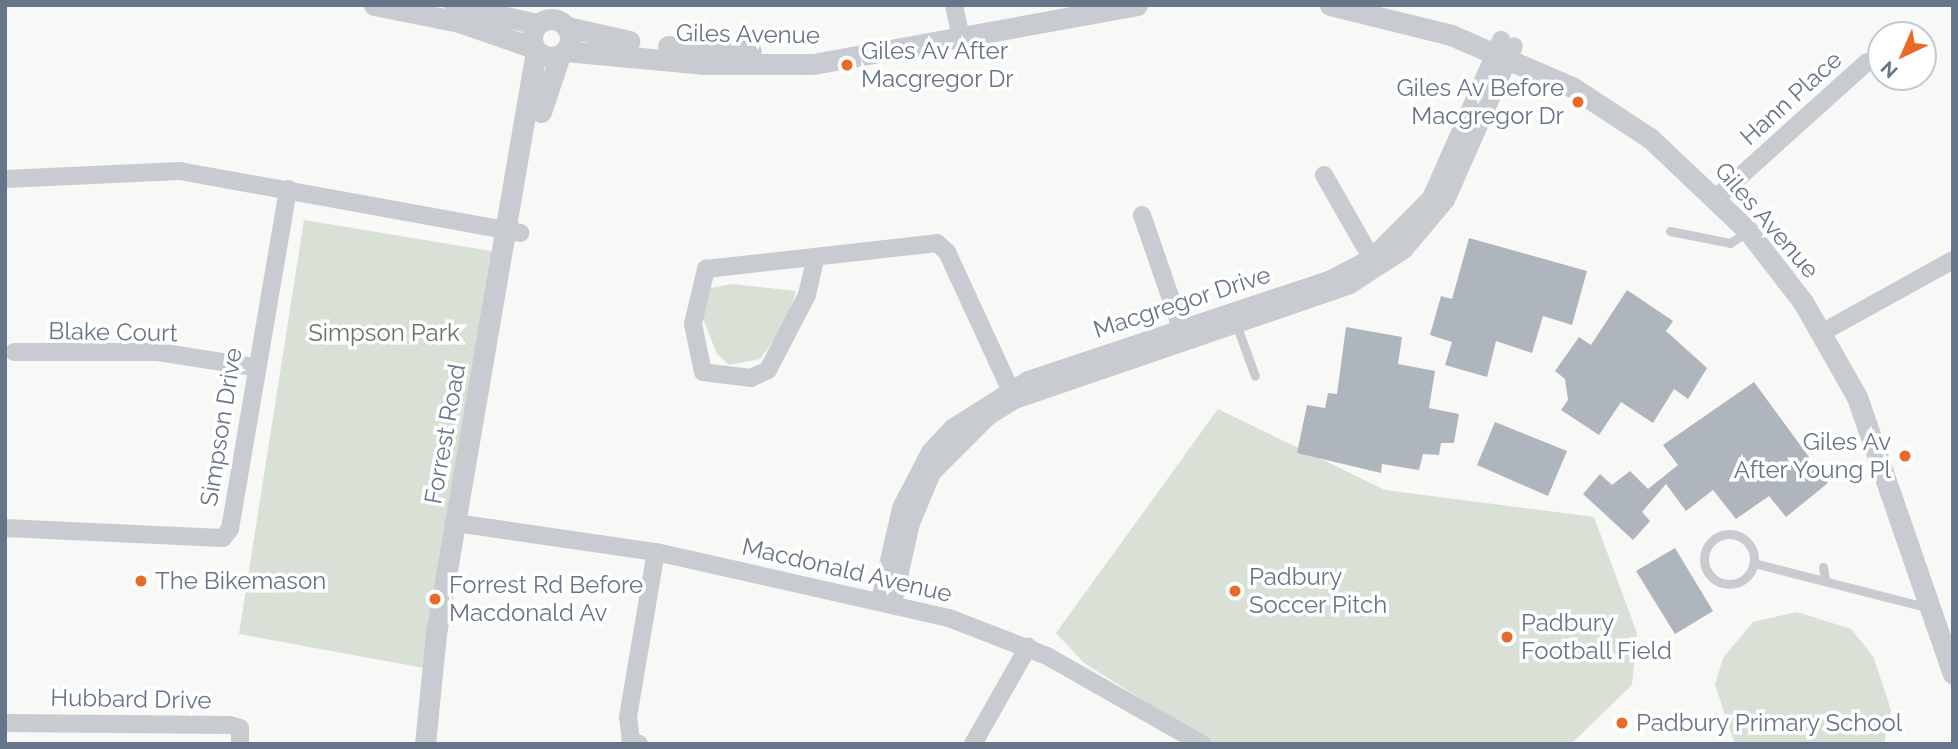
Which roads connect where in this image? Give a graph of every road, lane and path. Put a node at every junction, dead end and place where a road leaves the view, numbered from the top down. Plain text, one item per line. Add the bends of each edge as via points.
1 (374, 5) edge
2 (454, 5) edge
3 (1066, 5) edge
4 (1137, 5) edge
5 (1330, 5) edge
6 (1392, 5) edge
7 (958, 22) edge
8 (537, 24) junction
9 (567, 27) junction
10 (535, 49) junction
11 (1506, 49) junction
12 (563, 53) junction
13 (1867, 62) dead end
14 (1324, 175) dead end
15 (5, 179) edge
16 (288, 189) junction
17 (1721, 194) junction
18 (1142, 215) dead end
19 (1670, 230) dead end
20 (514, 231) junction
21 (1748, 231) junction
22 (816, 260) junction
23 (1953, 260) edge
24 (1375, 264) junction
25 (1236, 324) junction
26 (1829, 329) junction
27 (1183, 334) junction
28 (14, 352) dead end
29 (254, 368) junction
30 (1255, 376) dead end
31 (1012, 394) junction
32 (462, 525) junction
33 (5, 528) edge
34 (656, 552) junction
35 (1754, 563) junction
36 (1823, 567) dead end
37 (1825, 580) junction
38 (887, 601) junction
39 (1930, 608) junction
40 (1028, 647) junction
41 (1951, 658) edge
42 (5, 723) edge
43 (1196, 742) edge
44 (240, 744) edge
45 (425, 744) edge
46 (435, 744) edge
47 (639, 744) edge
48 (973, 744) edge

1 - 10 street via 458,22
2 - 8 street
3 - 7 street, Giles Avenue
4 - 7 street, Giles Avenue
5 - 11 street, Giles Avenue
6 - 11 street, Giles Avenue
7 - 9 street, Giles Avenue via 862,44 757,52 592,36
7 - 12 street, Giles Avenue via 782,65
8 - 9 street, Giles Avenue via 551,18
8 - 10 street, Forrest Road
9 - 12 street, Forrest Road
10 - 12 street, Giles Avenue
10 - 20 street, Forrest Road
11 - 17 street, Giles Avenue via 1612,95
11 - 24 street, Macgregor Drive via 1446,200 1421,234
12 - 20 street, Forrest Road via 544,97
13 - 17 street, Hann Place
14 - 24 street
15 - 16 street via 149,170
16 - 20 street
16 - 29 street, Simpson Drive
17 - 21 street, Giles Avenue
17 - 26 street, Giles Avenue via 1760,223
18 - 27 street
19 - 21 lane via 1730,243
20 - 32 street, Forrest Road
21 - 26 street, Giles Avenue
22 - 22 street via 807,295 768,370 751,378 702,372 693,324 706,269
22 - 31 street via 937,243 947,252
23 - 26 street
24 - 25 street, Macgregor Drive
24 - 27 street, Macgregor Drive
25 - 27 street, Macgregor Drive
25 - 30 lane
26 - 39 street, Giles Avenue via 1872,432
26 - 41 street, Giles Avenue via 1884,426
27 - 31 street, Macgregor Drive
28 - 29 street, Blake Court via 158,352
29 - 33 street, Simpson Drive via 230,529 223,538
31 - 38 street, Macgregor Drive via 970,430 932,473
32 - 34 street, Macdonald Avenue
32 - 45 street, Forrest Road
32 - 46 street, Forrest Road
34 - 38 street, Macdonald Avenue
34 - 47 street via 628,717 631,741
35 - 35 lane via 1746,578 1730,584 1713,579 1704,555 1712,540 1729,534 1745,539
35 - 37 lane
36 - 37 lane
37 - 39 lane
38 - 40 street, Macdonald Avenue
39 - 41 street, Giles Avenue
40 - 43 street, Macdonald Avenue
40 - 48 street
42 - 44 street, Hubbard Drive via 230,725 240,728

